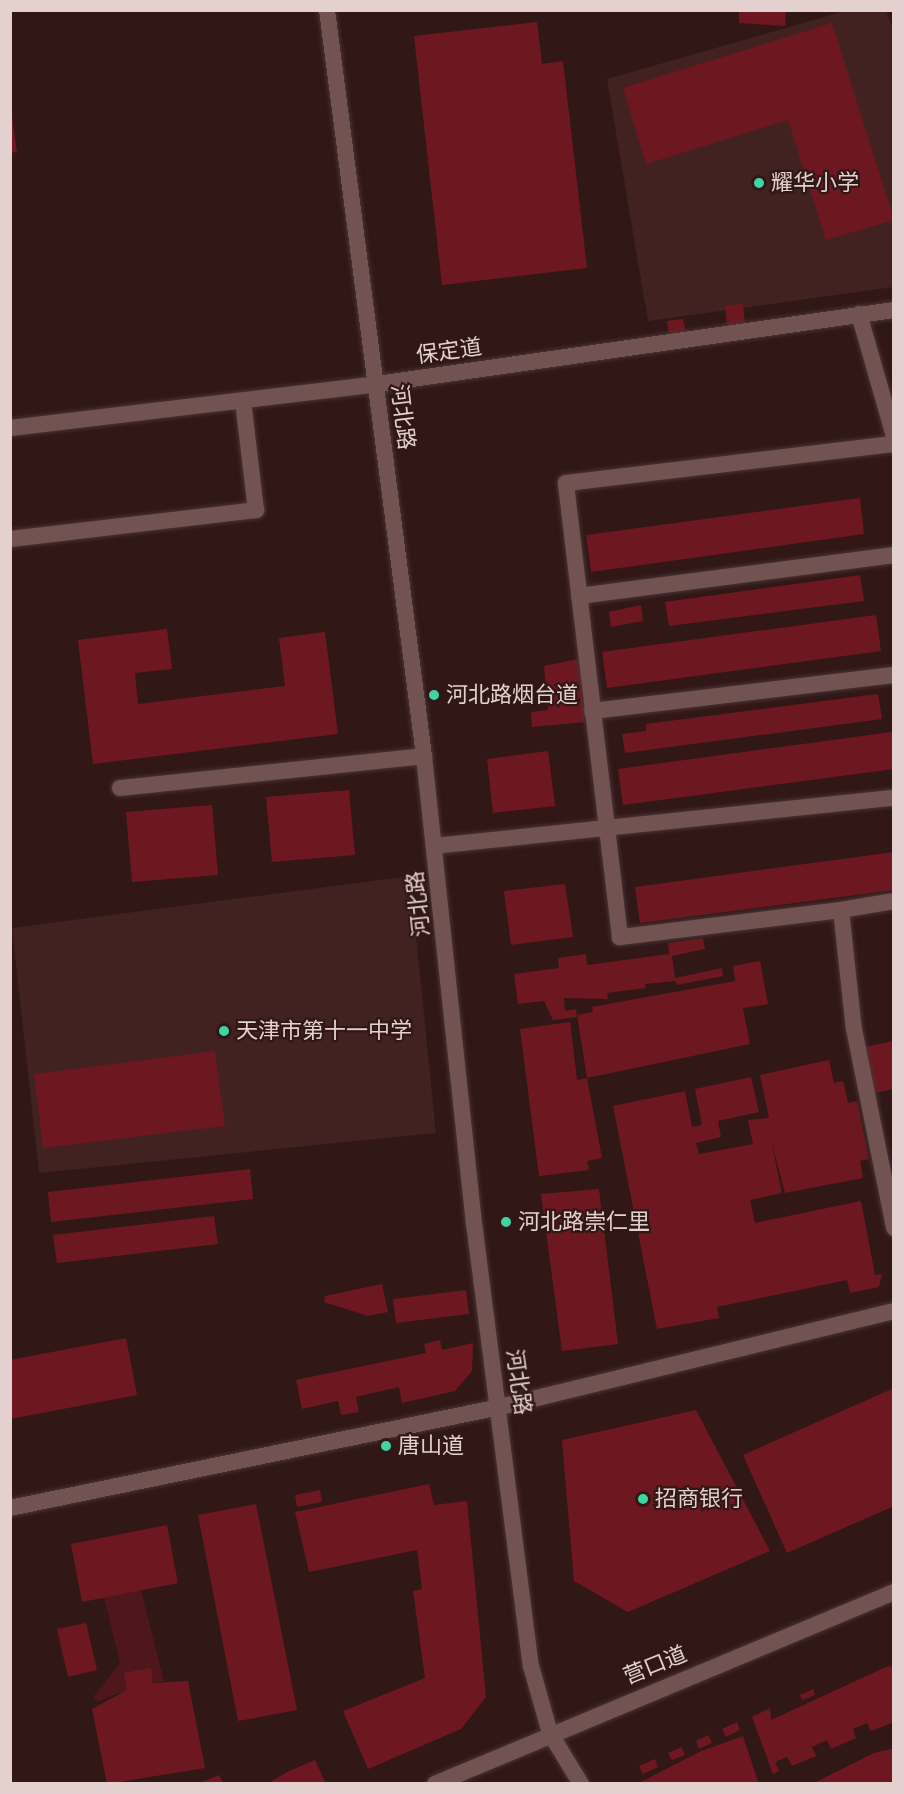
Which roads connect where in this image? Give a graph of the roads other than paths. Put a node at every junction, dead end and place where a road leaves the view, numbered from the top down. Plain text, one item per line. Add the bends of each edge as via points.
1 (327, 10) edge
2 (894, 310) edge
3 (859, 314) junction
4 (377, 384) junction
5 (243, 401) junction
6 (10, 428) edge
7 (894, 436) edge
8 (894, 444) edge
9 (10, 539) edge
10 (894, 555) edge
11 (579, 596) junction
12 (894, 675) edge
13 (592, 711) junction
14 (424, 756) junction
15 (120, 788) dead end
16 (894, 798) edge
17 (606, 828) junction
18 (434, 846) junction
19 (894, 901) edge
20 (841, 910) junction
21 (894, 1228) edge
22 (894, 1311) edge
23 (500, 1407) junction
24 (10, 1508) edge
25 (894, 1592) edge
26 (550, 1733) junction
27 (435, 1784) edge
28 (581, 1784) edge

1 - 4 street, 河北路
2 - 3 street, 保定道
3 - 4 street, 保定道
3 - 7 street
4 - 5 street, 保定道
4 - 14 street, 河北路
5 - 6 street, 保定道
5 - 9 street via 256,510
8 - 11 street via 566,483
10 - 11 street
11 - 13 street
12 - 13 street
13 - 17 street
14 - 15 street
14 - 18 street, 河北路
16 - 17 street
17 - 18 street
17 - 20 street via 620,937
18 - 23 street, 河北路
19 - 20 street
20 - 21 street via 854,1029
22 - 23 street
23 - 24 street
23 - 26 street, 河北路 via 531,1666
25 - 26 street, 营口道
26 - 27 street, 营口道
26 - 28 street, 河北路

